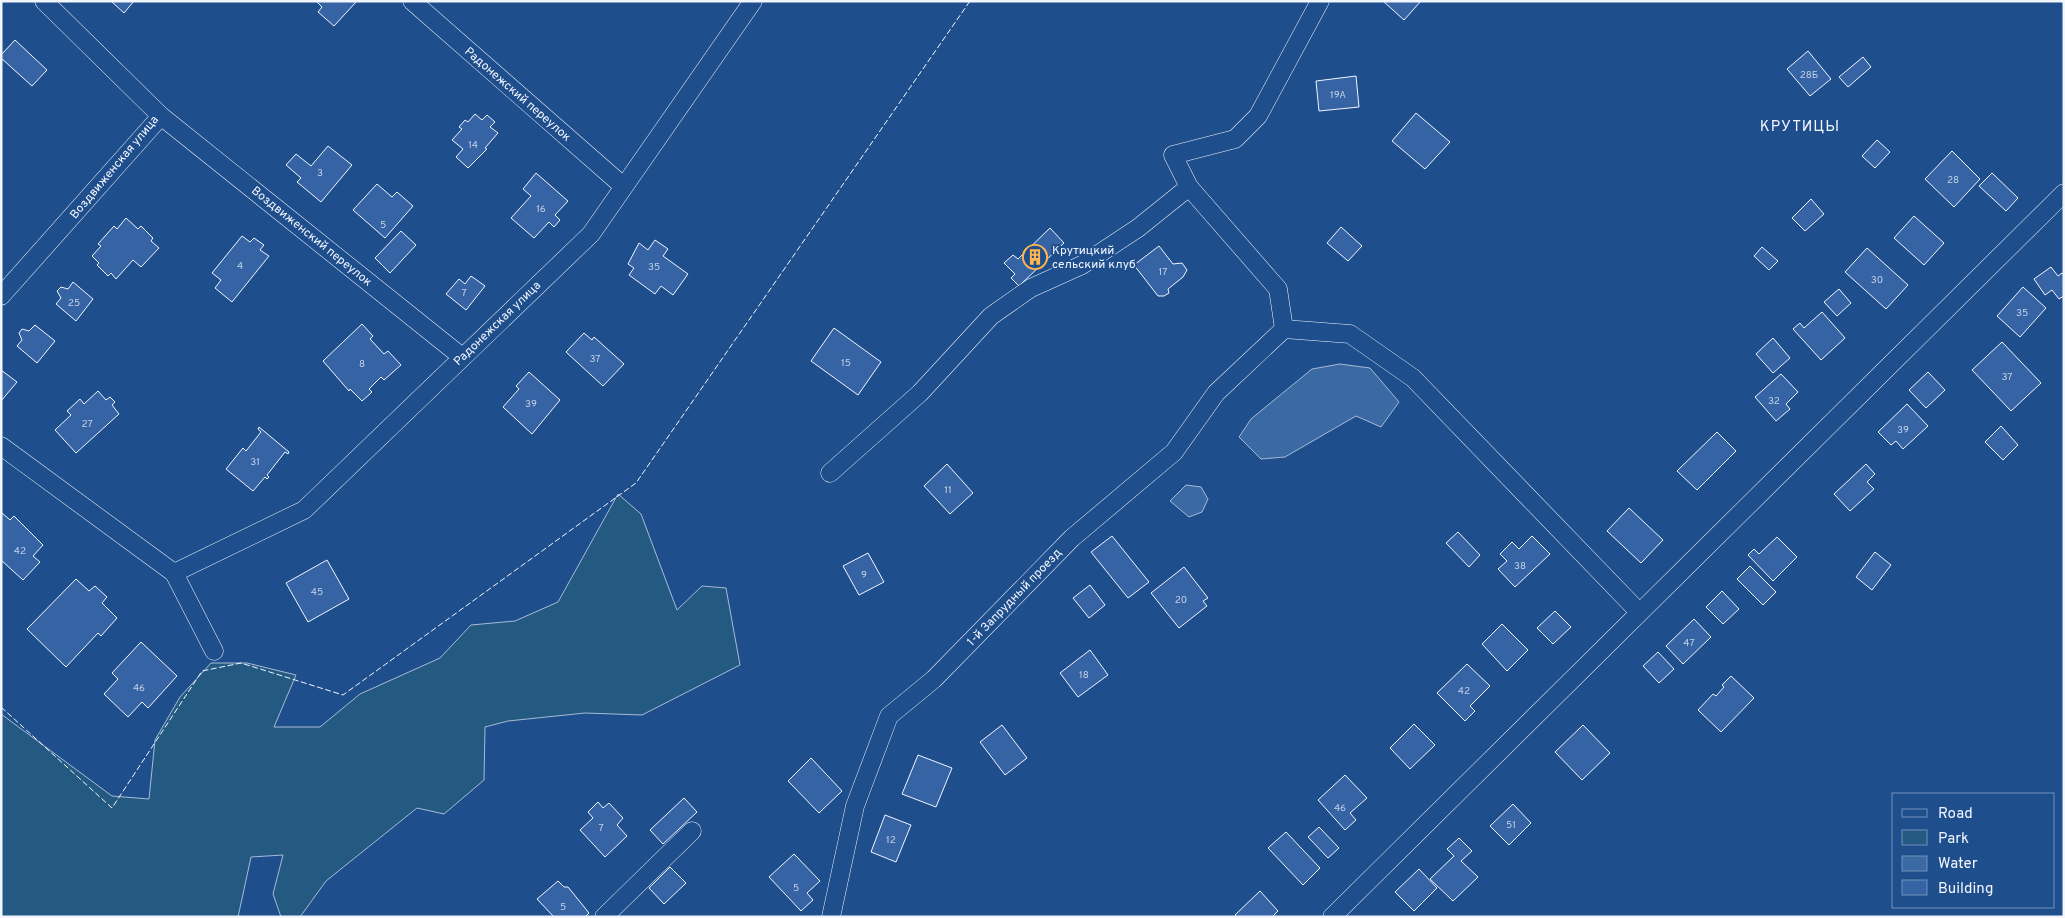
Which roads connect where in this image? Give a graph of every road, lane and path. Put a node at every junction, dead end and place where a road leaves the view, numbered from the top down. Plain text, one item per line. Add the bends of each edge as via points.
1 (44, 1) edge
2 (412, 1) edge
3 (753, 1) edge
4 (1320, 1) edge
5 (161, 116) junction
6 (623, 186) junction
7 (1189, 187) junction
8 (2064, 193) edge
9 (1, 296) edge
10 (1284, 329) junction
11 (462, 357) junction
12 (1, 446) edge
13 (830, 473) dead end
14 (174, 573) junction
15 (1639, 612) junction
16 (214, 652) dead end
17 (692, 831) dead end
18 (604, 917) edge
19 (831, 917) edge
20 (1332, 917) edge

1 - 5 street, Воздвиженская улица
2 - 6 street, Радонежский переулок
3 - 6 street, Радонежская улица
4 - 7 street via 1258,116 1235,139 1173,154
5 - 9 street, Воздвиженская улица
5 - 11 street, Воздвиженский переулок
6 - 11 street, Радонежская улица via 591,234
7 - 10 street via 1278,289
7 - 13 street via 1138,228 1082,265 1031,288 991,316 920,393
8 - 15 street
10 - 15 street via 1350,334 1413,378
10 - 19 street, 1-й Запрудный проезд via 1216,393 1174,452 1072,538 934,679 889,716 855,806
11 - 14 street, Радонежская улица via 304,510
12 - 14 street
14 - 16 street
15 - 20 street
17 - 18 street

